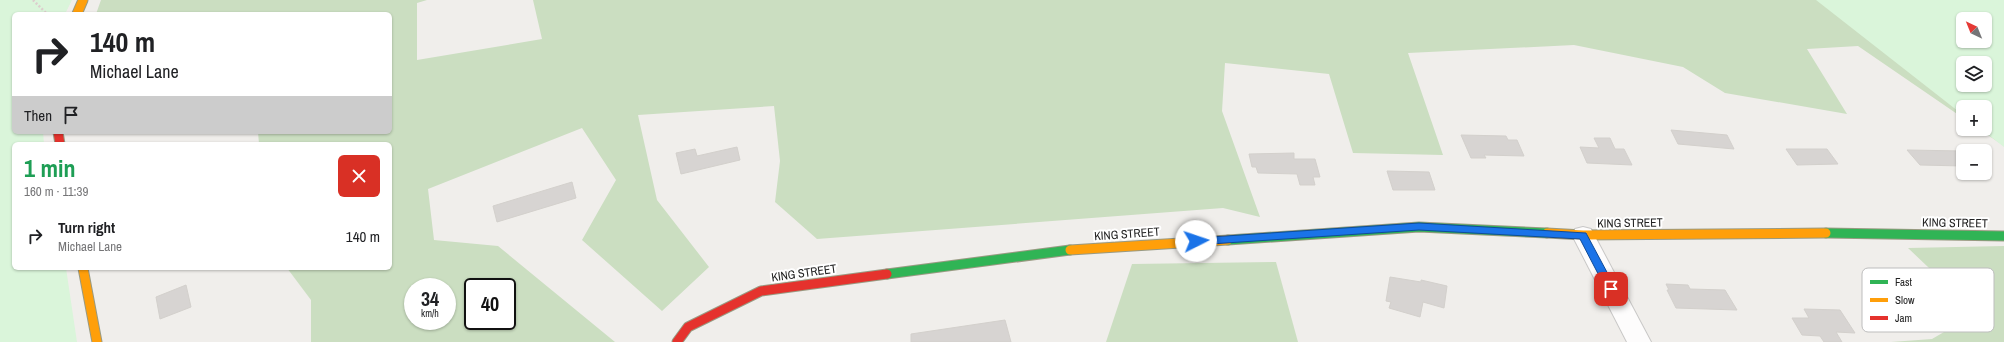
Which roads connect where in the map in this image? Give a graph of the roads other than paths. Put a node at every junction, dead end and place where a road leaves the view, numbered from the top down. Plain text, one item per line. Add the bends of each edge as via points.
1 (84, 0) edge
2 (78, 12) edge
3 (1583, 235) junction
4 (2004, 236) edge
5 (83, 270) edge
6 (96, 342) edge
7 (677, 342) edge
8 (1639, 342) edge

1 - 2 street
3 - 4 street, KING STREET via 1780,232
3 - 7 street, KING STREET via 1419,226 1069,250 761,291 688,327
3 - 8 street
5 - 6 street

